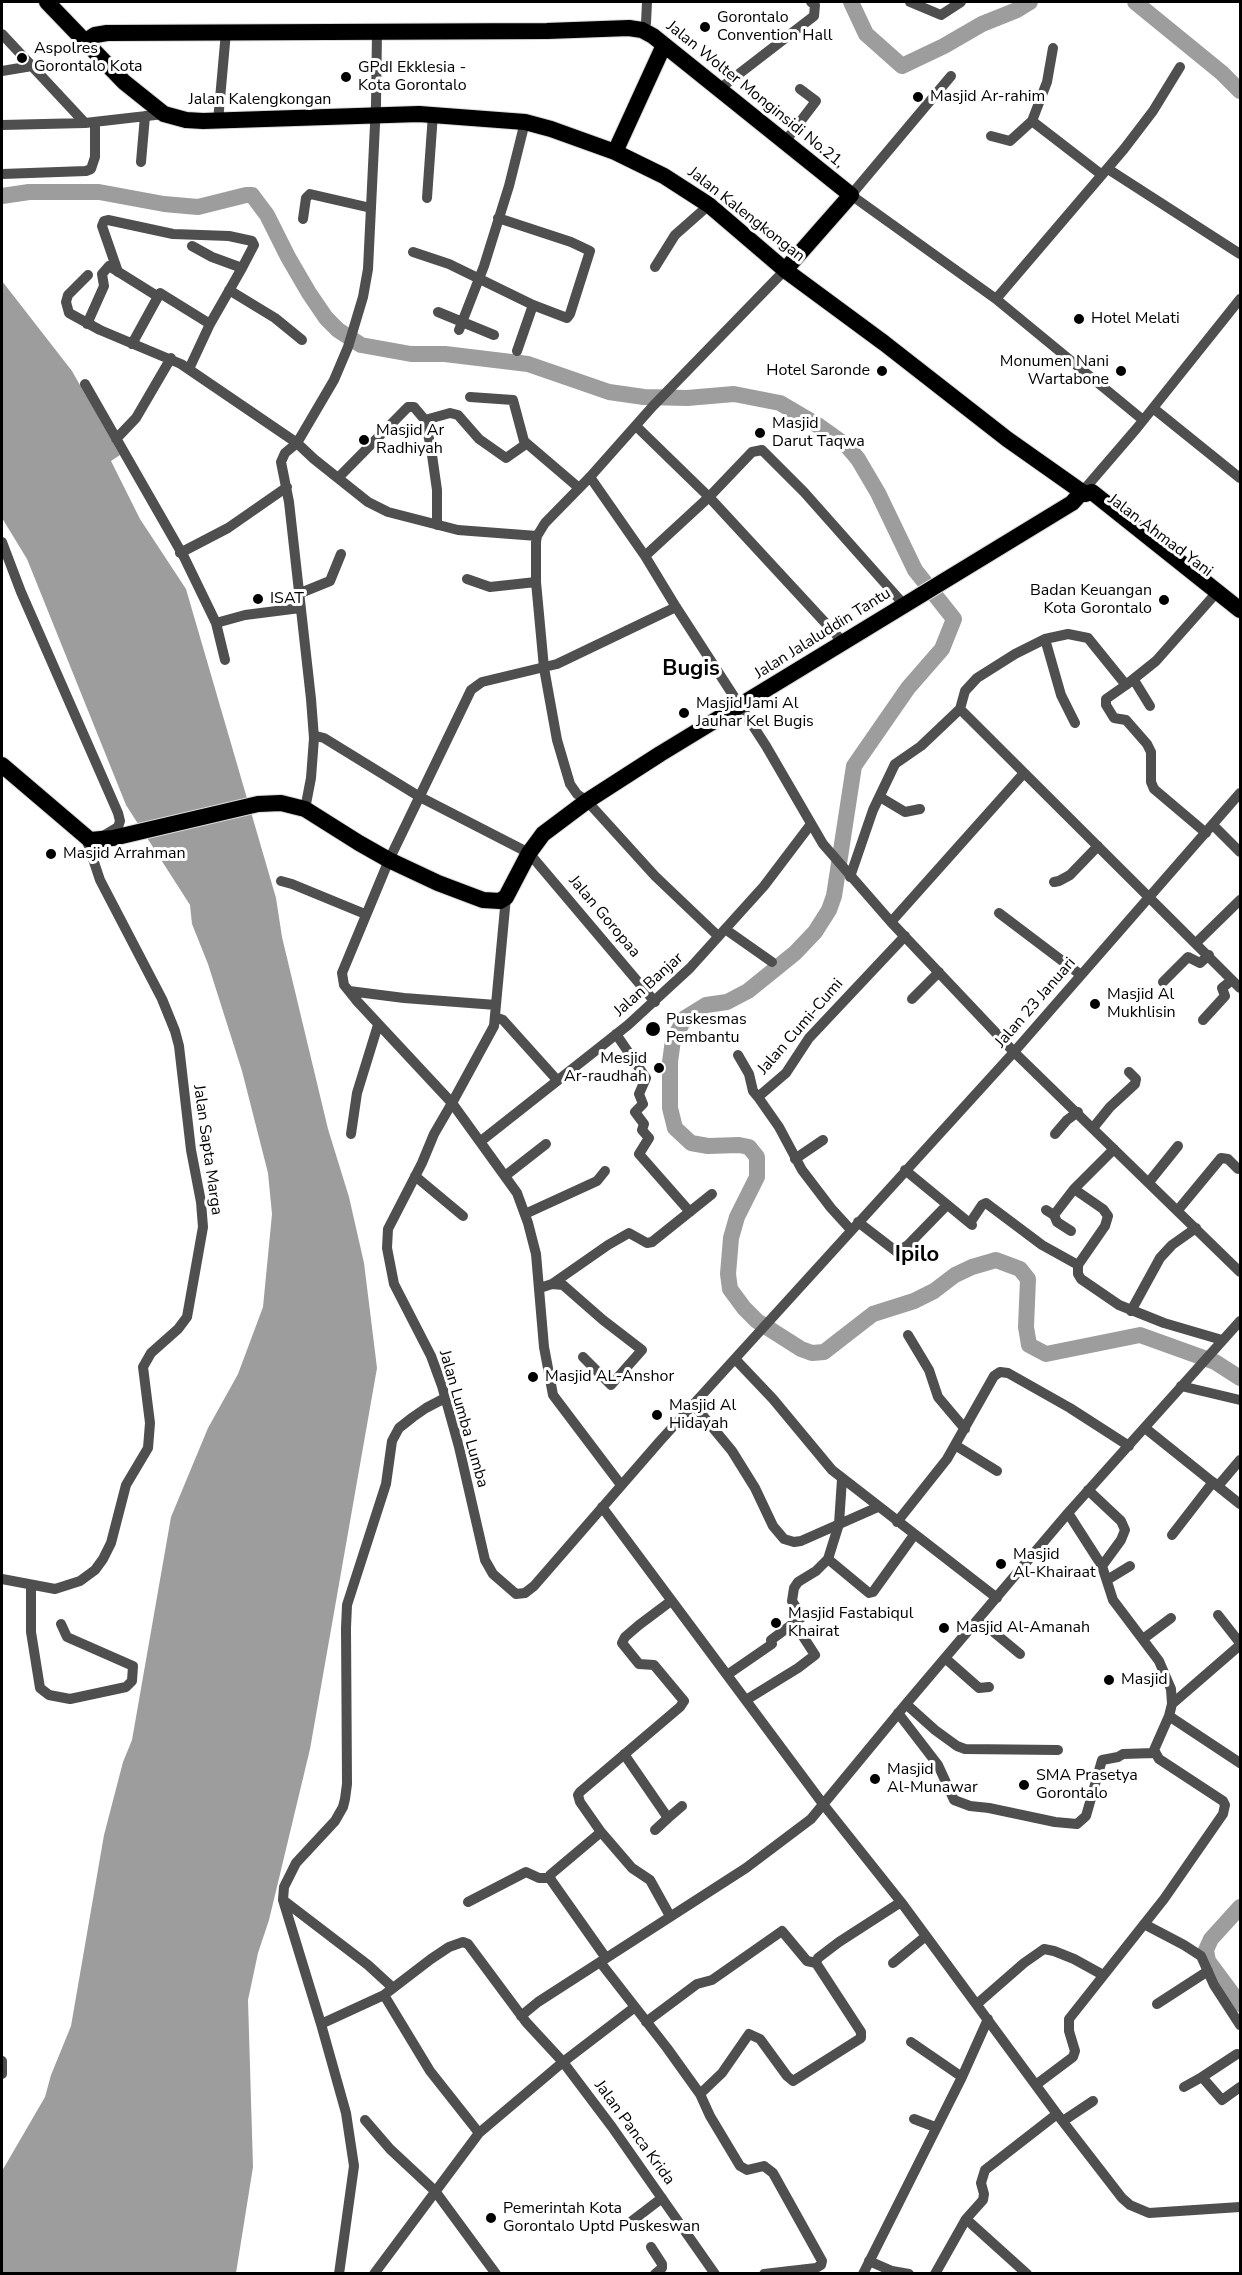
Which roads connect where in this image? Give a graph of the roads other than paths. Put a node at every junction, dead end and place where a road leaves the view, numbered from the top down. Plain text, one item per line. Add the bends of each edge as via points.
1 (47, 2) edge
2 (647, 2) edge
3 (811, 2) edge
4 (910, 2) edge
5 (961, 2) edge
6 (642, 30) junction
7 (226, 32) junction
8 (377, 32) junction
9 (2, 34) edge
10 (86, 41) junction
11 (664, 45) junction
12 (1053, 48) dead end
13 (32, 66) junction
14 (1180, 67) dead end
15 (2, 71) edge
16 (951, 76) dead end
17 (800, 89) dead end
18 (718, 90) junction
19 (164, 114) junction
20 (433, 114) junction
21 (145, 116) junction
22 (375, 116) junction
23 (218, 121) junction
24 (1032, 121) junction
25 (525, 122) junction
26 (90, 123) junction
27 (2, 125) edge
28 (991, 136) dead end
29 (784, 143) junction
30 (615, 152) junction
31 (141, 162) dead end
32 (1105, 172) junction
33 (2, 174) edge
34 (851, 195) junction
35 (427, 198) dead end
36 (709, 205) junction
37 (371, 208) junction
38 (498, 218) junction
39 (303, 219) dead end
40 (192, 246) dead end
41 (412, 252) dead end
42 (1240, 254) edge
43 (655, 267) dead end
44 (242, 268) junction
45 (785, 270) junction
46 (118, 272) junction
47 (87, 275) dead end
48 (479, 279) junction
49 (229, 290) junction
50 (157, 296) junction
51 (996, 299) junction
52 (1240, 299) edge
53 (533, 305) junction
54 (438, 312) dead end
55 (87, 324) junction
56 (210, 324) junction
57 (461, 326) junction
58 (494, 335) dead end
59 (302, 340) dead end
60 (132, 344) junction
61 (517, 351) dead end
62 (171, 358) junction
63 (189, 369) junction
64 (86, 384) dead end
65 (470, 397) dead end
66 (1153, 408) junction
67 (425, 420) junction
68 (1143, 420) junction
69 (636, 426) junction
70 (117, 439) junction
71 (297, 443) junction
72 (526, 444) junction
73 (590, 477) junction
74 (338, 478) junction
75 (1240, 478) edge
76 (287, 487) junction
77 (579, 488) junction
78 (1086, 495) junction
79 (709, 497) junction
80 (437, 525) junction
81 (537, 536) junction
82 (2, 542) edge
83 (180, 553) junction
84 (341, 554) dead end
85 (645, 556) junction
86 (467, 579) dead end
87 (536, 582) junction
88 (298, 594) junction
89 (1215, 594) junction
90 (907, 599) junction
91 (300, 608) junction
92 (676, 608) junction
93 (1240, 610) edge
94 (1240, 621) edge
95 (216, 623) junction
96 (1045, 639) junction
97 (843, 642) junction
98 (225, 660) dead end
99 (544, 668) junction
100 (1134, 680) junction
101 (741, 706) junction
102 (1150, 706) dead end
103 (960, 709) junction
104 (1075, 723) dead end
105 (314, 738) junction
106 (2, 765) edge
107 (1024, 773) junction
108 (1240, 794) edge
109 (420, 797) junction
110 (880, 797) junction
111 (587, 801) junction
112 (305, 809) junction
113 (920, 809) dead end
114 (811, 824) junction
115 (1210, 829) junction
116 (90, 840) junction
117 (1098, 846) junction
118 (1240, 852) edge
119 (529, 853) junction
120 (389, 860) junction
121 (849, 875) junction
122 (281, 881) dead end
123 (1054, 882) dead end
124 (507, 897) junction
125 (1150, 897) junction
126 (1240, 900) edge
127 (999, 913) dead end
128 (366, 914) junction
129 (891, 922) junction
130 (722, 932) junction
131 (905, 936) junction
132 (1196, 944) junction
133 (1209, 955) junction
134 (772, 962) dead end
135 (939, 972) junction
136 (1081, 975) junction
137 (1214, 979) dead end
138 (1232, 980) junction
139 (1163, 982) dead end
140 (1222, 988) junction
141 (1240, 988) edge
142 (349, 991) junction
143 (912, 999) dead end
144 (655, 1002) junction
145 (496, 1005) junction
146 (495, 1017) junction
147 (1203, 1020) dead end
148 (378, 1025) junction
149 (616, 1034) junction
150 (1014, 1052) junction
151 (738, 1055) dead end
152 (1129, 1072) dead end
153 (557, 1080) junction
154 (758, 1097) junction
155 (452, 1103) junction
156 (1078, 1112) junction
157 (1093, 1128) junction
158 (351, 1134) dead end
159 (1055, 1134) dead end
160 (823, 1140) dead end
161 (481, 1141) junction
162 (546, 1144) dead end
163 (1179, 1146) dead end
164 (1114, 1149) junction
165 (795, 1159) junction
166 (1238, 1169) dead end
167 (905, 1170) junction
168 (605, 1171) dead end
169 (415, 1176) junction
170 (505, 1176) junction
171 (1149, 1182) junction
172 (1074, 1188) junction
173 (712, 1194) dead end
174 (947, 1204) junction
175 (1178, 1210) junction
176 (690, 1212) junction
177 (525, 1214) junction
178 (463, 1216) dead end
179 (855, 1226) junction
180 (1196, 1228) junction
181 (1071, 1232) dead end
182 (1078, 1265) junction
183 (1240, 1272) edge
184 (552, 1284) junction
185 (540, 1288) junction
186 (1131, 1311) junction
187 (1240, 1321) edge
188 (908, 1335) dead end
189 (1222, 1340) junction
190 (583, 1357) dead end
191 (736, 1360) junction
192 (1181, 1386) junction
193 (445, 1398) junction
194 (1240, 1400) edge
195 (694, 1406) junction
196 (1145, 1428) junction
197 (965, 1429) junction
198 (955, 1445) junction
199 (1129, 1446) junction
200 (1240, 1460) edge
201 (997, 1471) dead end
202 (842, 1479) junction
203 (1216, 1484) junction
204 (621, 1485) junction
205 (1088, 1490) junction
206 (1240, 1504) edge
207 (602, 1507) junction
208 (878, 1507) junction
209 (1068, 1513) junction
210 (897, 1522) junction
211 (839, 1524) junction
212 (1172, 1534) dead end
213 (914, 1535) junction
214 (828, 1559) junction
215 (1102, 1566) junction
216 (1130, 1566) dead end
217 (2, 1579) edge
218 (1107, 1580) junction
219 (31, 1586) junction
220 (997, 1598) junction
221 (671, 1601) junction
222 (1218, 1615) dead end
223 (1172, 1618) dead end
224 (979, 1620) junction
225 (61, 1624) dead end
226 (795, 1624) junction
227 (1143, 1638) junction
228 (1240, 1647) edge
229 (1020, 1654) dead end
230 (945, 1658) junction
231 (727, 1675) junction
232 (989, 1687) dead end
233 (746, 1700) junction
234 (906, 1704) junction
235 (1172, 1704) junction
236 (898, 1713) junction
237 (1169, 1716) junction
238 (1058, 1750) dead end
239 (624, 1754) junction
240 (1154, 1754) junction
241 (1240, 1763) edge
242 (823, 1804) junction
243 (682, 1806) dead end
244 (668, 1818) junction
245 (656, 1830) dead end
246 (601, 1832) junction
247 (550, 1878) junction
248 (283, 1900) junction
249 (468, 1902) dead end
250 (901, 1902) junction
251 (670, 1916) junction
252 (1143, 1924) junction
253 (926, 1936) junction
254 (603, 1960) junction
255 (816, 1963) junction
256 (893, 1963) dead end
257 (1208, 1971) junction
258 (1103, 1975) junction
259 (392, 1987) junction
260 (384, 1995) junction
261 (978, 2004) junction
262 (1157, 2004) dead end
263 (635, 2007) junction
264 (521, 2016) junction
265 (988, 2019) junction
266 (646, 2022) junction
267 (321, 2024) junction
268 (1240, 2025) edge
269 (911, 2042) dead end
270 (1237, 2054) dead end
271 (2, 2061) edge
272 (563, 2062) junction
273 (2, 2074) edge
274 (962, 2077) junction
275 (1202, 2077) junction
276 (1036, 2084) junction
277 (1184, 2087) dead end
278 (1240, 2087) edge
279 (700, 2094) junction
280 (1093, 2101) dead end
281 (1060, 2117) junction
282 (914, 2119) dead end
283 (365, 2120) dead end
284 (936, 2127) junction
285 (479, 2133) junction
286 (435, 2192) junction
287 (663, 2199) junction
288 (1240, 2207) edge
289 (966, 2218) junction
290 (632, 2221) dead end
291 (651, 2247) dead end
292 (869, 2261) junction
293 (339, 2274) edge
294 (374, 2274) edge
295 (496, 2274) edge
296 (655, 2274) edge
297 (715, 2274) edge
298 (764, 2274) edge
299 (863, 2274) edge
300 (909, 2274) edge
301 (935, 2274) edge
302 (1027, 2274) edge

1 - 10 highway, Jalan Kalengkongan
2 - 6 street
3 - 18 street via 814,16
4 - 5 street via 941,15
6 - 8 highway, Jalan Wolter Monginsidi No.21,
6 - 11 highway, Jalan Wolter Monginsidi No.21,
7 - 8 highway, Jalan Wolter Monginsidi No.21,
7 - 10 highway, Jalan Wolter Monginsidi No.21, via 107,33
7 - 23 street
8 - 22 street
9 - 13 street
10 - 19 highway, Jalan Kalengkongan via 124,82
11 - 18 highway, Jalan Wolter Monginsidi No.21,
11 - 30 highway
12 - 24 street via 1047,82
13 - 15 street
13 - 26 street
14 - 32 street via 1153,111
16 - 34 street
17 - 29 street via 816,101
18 - 29 highway, Jalan Wolter Monginsidi No.21,
19 - 21 street
19 - 23 highway, Jalan Kalengkongan via 186,120
20 - 22 highway, Jalan Kalengkongan
20 - 25 highway, Jalan Kalengkongan
20 - 35 street
21 - 26 street
21 - 31 street
22 - 23 highway, Jalan Kalengkongan
22 - 37 street
24 - 28 street via 1011,141
24 - 32 street
25 - 30 highway, Jalan Kalengkongan
25 - 38 street
26 - 27 street
26 - 33 street via 95,157 91,169
29 - 34 highway, Jalan Wolter Monginsidi No.21,
30 - 36 highway, Jalan Kalengkongan via 677,183
32 - 42 street
32 - 51 street
34 - 45 highway
34 - 51 street, Jalan Wolter Monginsidi No.21,
36 - 43 street via 675,235
36 - 45 highway, Jalan Kalengkongan
37 - 39 street via 310,194
37 - 71 street via 368,269 348,348
38 - 48 street
38 - 53 street via 590,251 568,317
40 - 44 street
41 - 48 street
44 - 46 street via 254,245 252,241 173,234 108,220 102,226
44 - 49 street
45 - 69 street
45 - 78 highway, Jalan Kalengkongan
46 - 50 street
46 - 55 street via 109,266 102,274 104,286
47 - 55 street via 72,289 66,302 69,313
48 - 53 street
48 - 57 street
49 - 56 street
49 - 59 street
50 - 56 street via 164,294
50 - 60 street
51 - 68 street, Jalan Wolter Monginsidi No.21,
52 - 66 street
53 - 61 street
54 - 57 street
55 - 60 street
56 - 63 street
57 - 58 street
60 - 62 street
62 - 63 street
62 - 70 street via 136,418
63 - 71 street
64 - 70 street
65 - 72 street via 513,400
66 - 68 street
66 - 75 street
67 - 72 street via 458,415 479,439 506,458
67 - 74 street via 417,410 408,407
67 - 80 street via 436,477
68 - 78 street
69 - 73 street
69 - 79 street
70 - 83 street
71 - 74 street
71 - 76 street via 281,462
72 - 77 street
73 - 77 street
73 - 85 street
74 - 80 street via 380,509
76 - 83 street via 228,528
76 - 88 street
77 - 81 street
78 - 89 highway, Jalan Ahmad Yani
78 - 90 highway, Jalan Jalaluddin Tantu
79 - 85 street
79 - 90 street via 752,452 762,450
79 - 97 street
80 - 81 street via 481,533
81 - 87 street
82 - 116 street via 118,813 118,827
83 - 95 street
84 - 88 street via 330,581
85 - 92 street
86 - 87 street via 490,587
87 - 99 street
88 - 91 street
89 - 93 highway, Jalan Ahmad Yani
89 - 94 highway, Jalan Ahmad Yani
89 - 100 street
90 - 97 highway, Jalan Jalaluddin Tantu
91 - 95 street
91 - 105 street
92 - 99 street
92 - 101 street
95 - 98 street
96 - 100 street via 1068,634 1088,639
96 - 103 street via 977,678 965,692
96 - 104 street via 1060,695
97 - 101 highway, Jalan Jalaluddin Tantu
99 - 109 street via 482,682 471,690
99 - 111 street via 563,763 570,784
100 - 102 street
100 - 115 street via 1106,699 1106,705 1114,718 1126,720 1147,744 1154,789
101 - 111 highway, Jalan Jalaluddin Tantu
101 - 114 street
103 - 107 street
103 - 110 street via 921,746 895,764
105 - 109 street via 324,738
105 - 112 street
106 - 116 highway
107 - 117 street
107 - 129 street
108 - 115 street, Jalan 23 Januari
109 - 119 street
109 - 120 street
110 - 113 street via 905,812
110 - 121 street
111 - 119 highway, Jalan Jalaluddin Tantu via 551,827
111 - 130 street via 655,876
112 - 116 highway via 281,802 258,804
112 - 120 highway
114 - 121 street
114 - 130 street, Jalan Banjar via 775,873
115 - 118 street
115 - 125 street, Jalan 23 Januari
116 - 219 street, Jalan Sapta Marga via 100,880 162,999 177,1038 203,1227 187,1317 150,1353 143,1367 150,1423 148,1448 123,1493 107,1553 95,1570 80,1581 55,1589
117 - 123 street via 1070,875
117 - 125 street
119 - 124 highway, Jalan Jalaluddin Tantu
119 - 144 street, Jalan Goropaa
120 - 124 highway via 483,900 497,902
120 - 128 street
121 - 129 street
122 - 128 street
124 - 145 street, Jalan Lumba Lumba
125 - 132 street
125 - 136 street, Jalan 23 Januari
126 - 132 street
127 - 136 street
128 - 142 street via 343,966 342,979
129 - 131 street
130 - 134 street
130 - 144 street, Jalan Banjar
131 - 135 street
131 - 154 street, Jalan Cumi-Cumi via 809,1038 786,1073
132 - 133 street
133 - 138 street
133 - 139 street via 1200,963 1188,957
135 - 143 street
135 - 150 street
136 - 150 street, Jalan 23 Januari
137 - 140 street
138 - 140 street
138 - 141 street
140 - 147 street via 1225,996
142 - 145 street
142 - 148 street
144 - 149 street, Jalan Banjar
145 - 146 street, Jalan Lumba Lumba
146 - 153 street via 503,1020
146 - 155 street, Jalan Lumba Lumba via 494,1026
148 - 155 street
148 - 158 street via 357,1093
149 - 153 street, Jalan Banjar
149 - 176 street via 646,1078 639,1094 644,1104 635,1112 649,1138 639,1154
150 - 156 street
150 - 167 street, Jalan 23 Januari
151 - 154 street
152 - 157 street via 1136,1079 1135,1084
153 - 161 street, Jalan Banjar
154 - 165 street, Jalan Cumi-Cumi
155 - 161 street
155 - 169 street, Jalan Lumba Lumba
156 - 157 street
156 - 159 street
157 - 164 street
160 - 165 street
161 - 170 street
162 - 170 street
163 - 171 street
164 - 171 street
164 - 172 street
165 - 179 street, Jalan Cumi-Cumi via 822,1198
166 - 175 street via 1221,1158
167 - 174 street
167 - 179 street, Jalan 23 Januari
168 - 177 street via 597,1181
169 - 178 street
169 - 193 street, Jalan Lumba Lumba via 388,1229 387,1248 394,1284 435,1365
170 - 177 street
171 - 175 street
172 - 181 street via 1050,1213
172 - 182 street via 1107,1212 1109,1219
173 - 176 street
174 - 179 street, Jalan Cumi-Cumi via 897,1252
174 - 182 street via 971,1224 986,1203 1042,1245
175 - 180 street
176 - 184 street via 652,1242 629,1233
177 - 185 street
179 - 191 street, Jalan 23 Januari
180 - 183 street
180 - 186 street via 1160,1258
182 - 186 street via 1081,1279
184 - 185 street
184 - 190 street via 566,1287 642,1350 611,1385
185 - 204 street via 544,1347 553,1395
186 - 189 street
187 - 189 street
188 - 197 street via 929,1370 938,1397
189 - 192 street
191 - 195 street, Jalan 23 Januari
191 - 202 street
192 - 194 street
192 - 196 street
193 - 207 street, Jalan Lumba Lumba via 483,1552 493,1574 510,1590 520,1595 528,1591
193 - 248 street via 399,1428 392,1441 386,1484 347,1610 345,1799 335,1821 292,1870
195 - 204 street, Jalan 23 Januari
195 - 211 street via 732,1451 784,1539 801,1541
196 - 199 street
196 - 203 street
197 - 198 street
197 - 199 street via 994,1376 1002,1371
198 - 201 street
198 - 210 street
199 - 205 street
200 - 203 street
202 - 208 street
202 - 211 street
203 - 206 street
203 - 212 street
204 - 207 street, Jalan 23 Januari
205 - 209 street
205 - 215 street via 1121,1521 1125,1530
207 - 221 street
208 - 210 street
208 - 211 street
209 - 215 street
209 - 220 street
210 - 213 street
211 - 214 street
213 - 214 street via 873,1592 869,1593
213 - 220 street
214 - 226 street via 795,1585 792,1601 802,1617
215 - 218 street
216 - 218 street
217 - 219 street, Jalan Sapta Marga
218 - 227 street via 1113,1600
219 - 225 street via 31,1632 40,1688 49,1695 70,1699 126,1687 132,1681 133,1666 67,1637
220 - 224 street
221 - 231 street
221 - 239 street via 622,1643 639,1664 654,1665 684,1701
222 - 228 street
223 - 227 street
224 - 229 street
224 - 230 street
226 - 231 street
226 - 233 street via 814,1657
227 - 235 street via 1163,1670
228 - 235 street
230 - 232 street via 979,1689
230 - 234 street
231 - 233 street
233 - 242 street
234 - 236 street
234 - 238 street via 935,1730 965,1749
235 - 237 street
236 - 240 street via 938,1766 954,1800 1055,1822 1077,1824 1086,1816 1102,1760 1123,1754
236 - 242 street
237 - 240 street
237 - 241 street
239 - 244 street
239 - 246 street via 578,1796
240 - 252 street via 1220,1798 1225,1809
242 - 250 street
242 - 251 street via 811,1819 771,1851
243 - 244 street
244 - 245 street
246 - 247 street via 551,1873
246 - 251 street via 632,1868 650,1880
247 - 249 street via 526,1872
247 - 254 street
248 - 259 street
248 - 267 street
250 - 253 street
250 - 255 street via 839,1942
251 - 254 street
252 - 257 street via 1201,1956
252 - 258 street
253 - 256 street
253 - 261 street
254 - 263 street
254 - 264 street
255 - 266 street via 807,1961 782,1931 712,1980 697,1984
255 - 279 street via 861,2032 861,2038 794,2081 760,2039 749,2034 726,2067
257 - 262 street
257 - 268 street
258 - 261 street via 1044,1949
258 - 276 street via 1069,2019 1075,2054
259 - 260 street
259 - 264 street, Jalan Panca Krida via 449,1947 463,1942
260 - 267 street
260 - 285 street via 430,2071
261 - 265 street
263 - 266 street
263 - 272 street
264 - 272 street, Jalan Panca Krida
265 - 274 street
265 - 276 street
266 - 279 street
267 - 293 street via 346,2113 354,2166
269 - 274 street
270 - 275 street
271 - 273 street
272 - 285 street
272 - 287 street, Jalan Panca Krida
274 - 284 street
275 - 277 street
275 - 278 street via 1221,2100
276 - 281 street
279 - 298 street via 740,2166 747,2170 764,2166 776,2176 822,2261 816,2268
280 - 281 street
281 - 288 street via 1122,2198 1139,2210 1149,2213
281 - 289 street via 985,2170 981,2183 984,2198
282 - 284 street
283 - 286 street
284 - 292 street
285 - 286 street
286 - 294 street
286 - 295 street
287 - 290 street
287 - 297 street, Jalan Panca Krida
289 - 301 street
289 - 302 street
291 - 296 street via 662,2264
292 - 299 street
292 - 300 street

